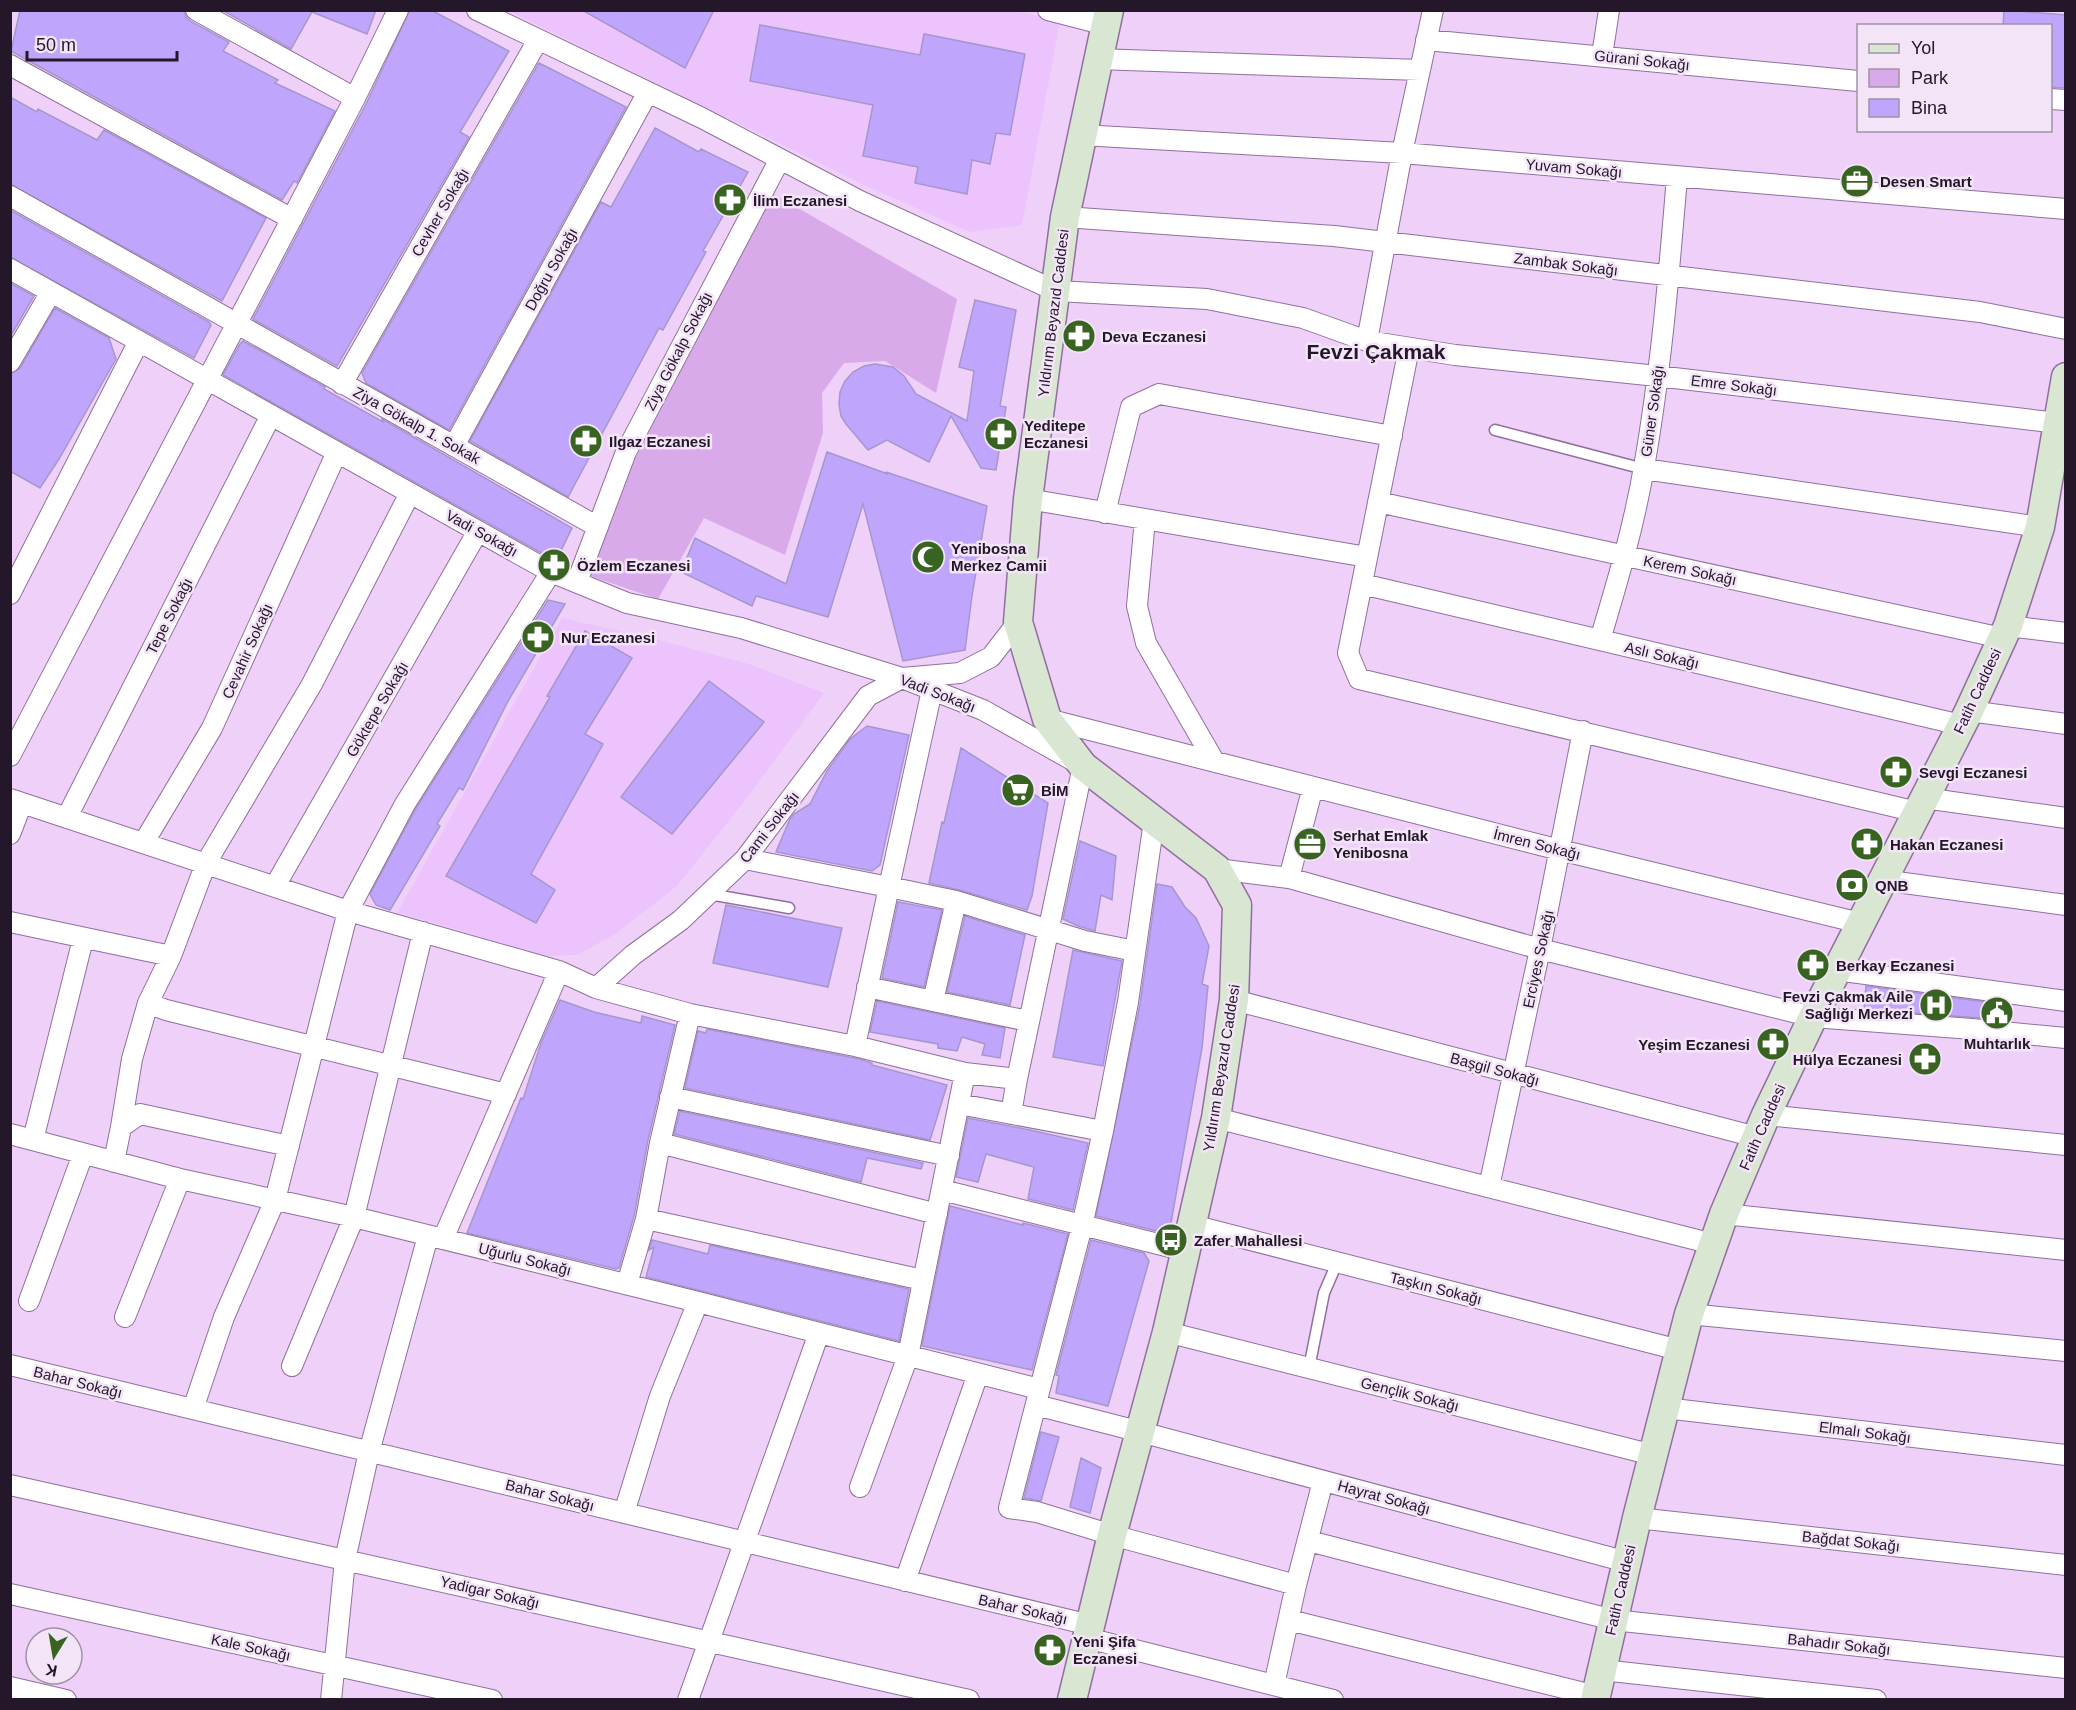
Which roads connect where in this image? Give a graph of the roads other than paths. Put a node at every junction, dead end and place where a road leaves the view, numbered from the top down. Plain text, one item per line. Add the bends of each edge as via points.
1 (196, 10) edge
2 (398, 10) edge
3 (477, 10) edge
4 (1048, 10) edge
5 (1433, 10) edge
6 (1609, 10) edge
7 (1107, 18) edge
8 (538, 39) junction
9 (1426, 40) junction
10 (1602, 56) junction
11 (1097, 58) junction
12 (10, 65) edge
13 (1420, 70) junction
14 (1857, 81) edge
15 (648, 92) junction
16 (355, 98) junction
17 (1081, 135) junction
18 (1402, 153) junction
19 (780, 159) junction
20 (1677, 177) junction
21 (10, 196) edge
22 (2066, 209) edge
23 (1065, 217) junction
24 (292, 219) junction
25 (1386, 242) junction
26 (10, 269) edge
27 (1668, 276) junction
28 (1056, 291) junction
29 (51, 292) junction
30 (237, 323) junction
31 (2066, 329) edge
32 (139, 341) junction
33 (1367, 341) junction
34 (1409, 348) junction
35 (10, 362) edge
36 (1658, 376) junction
37 (2066, 377) edge
38 (207, 380) junction
39 (342, 384) junction
40 (272, 415) junction
41 (1495, 430) dead end
42 (1392, 436) junction
43 (2059, 442) edge
44 (454, 446) junction
45 (337, 452) junction
46 (1644, 469) junction
47 (410, 493) junction
48 (1028, 500) junction
49 (1378, 502) junction
50 (1105, 513) junction
51 (1145, 519) junction
52 (598, 526) junction
53 (2040, 527) junction
54 (478, 531) junction
55 (1625, 556) junction
56 (1367, 558) junction
57 (551, 572) junction
58 (577, 582) junction
59 (1362, 584) junction
60 (10, 594) edge
61 (1018, 622) junction
62 (2005, 632) junction
63 (2066, 633) edge
64 (1600, 640) junction
65 (902, 678) junction
66 (932, 690) junction
67 (1965, 718) junction
68 (1047, 719) junction
69 (2066, 724) edge
70 (1583, 731) junction
71 (10, 756) edge
72 (1214, 761) junction
73 (1083, 766) junction
74 (1313, 787) junction
75 (16, 801) edge
76 (1920, 805) junction
77 (67, 817) junction
78 (2066, 818) edge
79 (1154, 821) junction
80 (10, 834) edge
81 (144, 842) junction
82 (1560, 850) junction
83 (745, 859) junction
84 (206, 863) junction
85 (1217, 868) junction
86 (1289, 878) junction
87 (1882, 880) junction
88 (275, 886) junction
89 (888, 887) junction
90 (709, 894) junction
91 (956, 901) junction
92 (2066, 905) edge
93 (789, 908) dead end
94 (348, 911) junction
95 (10, 922) edge
96 (1860, 923) junction
97 (1049, 929) junction
98 (423, 932) junction
99 (83, 939) junction
100 (1540, 949) junction
101 (1135, 951) junction
102 (171, 956) junction
103 (1836, 970) junction
104 (559, 971) junction
105 (867, 987) junction
106 (596, 988) junction
107 (1234, 1000) junction
108 (933, 1001) junction
109 (2066, 1001) edge
110 (148, 1004) junction
111 (690, 1014) junction
112 (1813, 1017) junction
113 (1028, 1021) junction
114 (2066, 1038) edge
115 (855, 1046) junction
116 (314, 1047) junction
117 (391, 1065) junction
118 (965, 1073) junction
119 (1513, 1073) junction
120 (1017, 1079) junction
121 (506, 1094) junction
122 (670, 1097) junction
123 (959, 1104) junction
124 (1011, 1114) junction
125 (1216, 1118) junction
126 (1761, 1126) junction
127 (121, 1127) junction
128 (1103, 1131) junction
129 (10, 1134) edge
130 (33, 1140) junction
131 (660, 1143) junction
132 (2066, 1145) edge
133 (288, 1146) junction
134 (83, 1154) junction
135 (948, 1156) junction
136 (114, 1162) junction
137 (180, 1179) junction
138 (1489, 1187) junction
139 (942, 1190) junction
140 (275, 1200) junction
141 (937, 1214) junction
142 (1724, 1214) junction
143 (354, 1217) junction
144 (646, 1219) junction
145 (1082, 1226) junction
146 (436, 1237) junction
147 (1189, 1238) junction
148 (1713, 1244) junction
149 (2066, 1250) edge
150 (1337, 1263) junction
151 (923, 1280) junction
152 (627, 1284) junction
153 (29, 1301) dead end
154 (698, 1302) junction
155 (1689, 1314) junction
156 (125, 1317) dead end
157 (1167, 1332) junction
158 (819, 1333) junction
159 (1679, 1350) junction
160 (2066, 1351) edge
161 (908, 1356) junction
162 (10, 1365) edge
163 (292, 1365) dead end
164 (1309, 1368) junction
165 (978, 1374) junction
166 (1037, 1397) junction
167 (1665, 1408) junction
168 (193, 1409) junction
169 (1141, 1432) junction
170 (369, 1452) junction
171 (1653, 1455) junction
172 (2066, 1455) edge
173 (1323, 1481) junction
174 (10, 1485) edge
175 (860, 1487) dead end
176 (624, 1513) junction
177 (1636, 1518) junction
178 (1112, 1535) junction
179 (1309, 1541) junction
180 (744, 1542) junction
181 (345, 1560) junction
182 (1627, 1562) junction
183 (2066, 1565) edge
184 (905, 1581) junction
185 (1296, 1585) junction
186 (10, 1594) edge
187 (1289, 1620) junction
188 (1613, 1620) junction
189 (1089, 1631) junction
190 (709, 1641) junction
191 (336, 1665) junction
192 (2066, 1668) edge
193 (1274, 1685) junction
194 (10, 1687) edge
195 (1598, 1688) edge
196 (66, 1700) edge
197 (331, 1700) edge
198 (492, 1700) edge
199 (688, 1700) edge
200 (969, 1700) edge
201 (1072, 1700) edge
202 (1333, 1700) edge
203 (1876, 1700) edge

1 - 16 street
2 - 16 street
3 - 8 street
4 - 7 street
5 - 9 street
6 - 10 street
7 - 11 main road, Yıldırım Beyazıd Caddesi
8 - 15 street
8 - 39 street, Cevher Sokağı
9 - 10 street, Gürani Sokağı
9 - 13 street
10 - 14 street, Gürani Sokağı
11 - 13 street
11 - 17 main road, Yıldırım Beyazıd Caddesi
12 - 24 street
13 - 18 street
15 - 19 street
15 - 44 street, Doğru Sokağı
16 - 24 street
17 - 18 street, Yuvam Sokağı
17 - 23 main road, Yıldırım Beyazıd Caddesi
18 - 20 street, Yuvam Sokağı
18 - 25 street
19 - 28 street via 860,201
19 - 52 street, Ziya Gökalp Sokağı via 627,452
20 - 22 street, Yuvam Sokağı
20 - 27 street, Güner Sokağı
21 - 30 street, Ziya Gökalp 1. Sokak
23 - 25 street, Zambak Sokağı
23 - 28 main road, Yıldırım Beyazıd Caddesi
24 - 30 street
25 - 27 street, Zambak Sokağı
25 - 33 street
26 - 29 street, Vadi Sokağı
27 - 31 street, Zambak Sokağı via 1980,312
27 - 36 street, Güner Sokağı
28 - 33 street, Emre Sokağı via 1207,299 1303,318
28 - 48 main road, Yıldırım Beyazıd Caddesi
29 - 32 street, Vadi Sokağı
29 - 35 street
30 - 38 street
30 - 39 street, Ziya Gökalp 1. Sokak
32 - 38 street, Vadi Sokağı
32 - 60 street
33 - 34 street, Emre Sokağı
34 - 36 street, Emre Sokağı
34 - 42 street
36 - 43 street, Emre Sokağı
36 - 46 street, Güner Sokağı
37 - 43 main road, Fatih Caddesi
38 - 40 street, Vadi Sokağı
38 - 71 street
39 - 44 street, Ziya Gökalp 1. Sokak
40 - 45 street, Vadi Sokağı
40 - 77 street, Tepe Sokağı
41 - 46 lane
42 - 49 street
42 - 50 street via 1159,394 1131,407
43 - 53 main road, Fatih Caddesi
44 - 52 street, Ziya Gökalp 1. Sokak
45 - 47 street, Vadi Sokağı
45 - 81 street, Cevahir Sokağı via 212,728
46 - 53 street
46 - 55 street, Güner Sokağı
47 - 54 street, Vadi Sokağı
47 - 84 street via 312,684
48 - 50 street
48 - 61 main road, Yıldırım Beyazıd Caddesi
49 - 55 street, Kerem Sokağı
49 - 56 street
50 - 51 street
51 - 56 street
51 - 72 street via 1137,606 1146,644
52 - 58 street, Ziya Gökalp Sokağı
53 - 62 main road, Fatih Caddesi
54 - 57 street, Vadi Sokağı
54 - 88 street, Göktepe Sokağı
55 - 62 street, Kerem Sokağı
55 - 64 street, Güner Sokağı
56 - 59 street
57 - 58 street, Vadi Sokağı
57 - 94 street via 405,804
58 - 65 street, Vadi Sokağı via 627,603 741,628
59 - 64 street, Aslı Sokağı
59 - 70 street via 1348,653 1359,679
61 - 65 street via 991,657 960,673
61 - 68 main road, Yıldırım Beyazıd Caddesi
62 - 63 street, Kerem Sokağı
62 - 67 main road, Fatih Caddesi
64 - 67 street, Aslı Sokağı
65 - 66 street, Vadi Sokağı
65 - 83 street, Cami Sokağı via 868,696
66 - 73 street, Vadi Sokağı via 983,710
66 - 89 street
67 - 69 street, Aslı Sokağı
67 - 76 main road, Fatih Caddesi
68 - 72 street, İmren Sokağı
68 - 73 main road, Yıldırım Beyazıd Caddesi
70 - 76 street
70 - 82 street, Erciyes Sokağı
72 - 74 street, İmren Sokağı
73 - 79 main road, Yıldırım Beyazıd Caddesi
73 - 97 street
74 - 82 street, İmren Sokağı
74 - 86 street
75 - 77 street
75 - 80 street
76 - 78 street
76 - 87 main road, Fatih Caddesi
77 - 81 street
79 - 85 main road, Yıldırım Beyazıd Caddesi
79 - 101 street
81 - 84 street
82 - 96 street, İmren Sokağı
82 - 100 street, Erciyes Sokağı
83 - 89 street
83 - 90 street, Cami Sokağı
84 - 88 street
84 - 102 street
85 - 86 street
85 - 107 main road, Yıldırım Beyazıd Caddesi via 1237,905
86 - 100 street
87 - 92 street
87 - 96 main road, Fatih Caddesi
88 - 94 street
89 - 91 street
89 - 105 street
90 - 93 lane
90 - 106 street, Cami Sokağı
91 - 97 street
91 - 108 street
94 - 98 street
94 - 116 street
95 - 99 street
96 - 103 main road, Fatih Caddesi
97 - 101 street
97 - 113 street
98 - 104 street
98 - 117 street
99 - 102 street
99 - 130 street
100 - 112 street
100 - 119 street, Erciyes Sokağı
101 - 128 street
102 - 110 street
103 - 109 street
103 - 112 main road, Fatih Caddesi
104 - 106 street
104 - 121 street
105 - 108 street
105 - 115 street
106 - 111 street
107 - 119 street, Başgil Sokağı
107 - 125 main road, Yıldırım Beyazıd Caddesi
108 - 113 street
110 - 116 street
110 - 127 street via 132,1059
111 - 115 street
111 - 122 street
112 - 114 street
112 - 126 main road, Fatih Caddesi
113 - 120 street
115 - 118 street
116 - 117 street
116 - 133 street
117 - 121 street
117 - 143 street
118 - 120 street
118 - 123 street
119 - 126 street, Başgil Sokağı
119 - 138 street, Erciyes Sokağı
120 - 124 street
121 - 146 street
122 - 131 street
122 - 135 street
123 - 124 street
123 - 135 street
124 - 128 street
125 - 138 street
125 - 147 main road, Yıldırım Beyazıd Caddesi
126 - 132 street, Başgil Sokağı
126 - 142 main road, Fatih Caddesi
127 - 133 street via 140,1114
127 - 136 street
128 - 145 street
129 - 130 street, Uğurlu Sokağı
130 - 134 street, Uğurlu Sokağı
131 - 141 street
131 - 144 street
133 - 140 street
134 - 136 street, Uğurlu Sokağı
134 - 153 street
135 - 139 street
136 - 137 street, Uğurlu Sokağı
137 - 140 street, Uğurlu Sokağı
137 - 156 street
138 - 148 street
139 - 141 street
139 - 145 street, Taşkın Sokağı
140 - 143 street, Uğurlu Sokağı
140 - 168 street via 225,1317
141 - 151 street
142 - 148 main road, Fatih Caddesi
142 - 149 street
143 - 146 street, Uğurlu Sokağı
143 - 163 street
144 - 151 street
144 - 152 street
145 - 147 street, Taşkın Sokağı
145 - 166 street
146 - 152 street, Uğurlu Sokağı
146 - 170 street
147 - 150 street, Taşkın Sokağı
147 - 157 main road, Yıldırım Beyazıd Caddesi
148 - 155 main road, Fatih Caddesi
150 - 159 street, Taşkın Sokağı
150 - 164 lane via 1324,1293
151 - 161 street
152 - 154 street, Uğurlu Sokağı
154 - 158 street, Uğurlu Sokağı
154 - 176 street via 660,1396
155 - 159 main road, Fatih Caddesi
155 - 160 street
157 - 164 street, Gençlik Sokağı
157 - 169 main road, Yıldırım Beyazıd Caddesi
158 - 161 street, Uğurlu Sokağı
158 - 180 street
159 - 167 main road, Fatih Caddesi
161 - 165 street, Uğurlu Sokağı
161 - 175 street
162 - 168 street, Bahar Sokağı
164 - 171 street, Gençlik Sokağı
165 - 166 street, Uğurlu Sokağı
165 - 184 street
166 - 169 street, Uğurlu Sokağı
166 - 178 street via 1009,1508 1037,1512
167 - 171 main road, Fatih Caddesi
167 - 172 street, Elmalı Sokağı
168 - 170 street, Bahar Sokağı
169 - 173 street, Hayrat Sokağı
169 - 178 main road, Yıldırım Beyazıd Caddesi
170 - 176 street, Bahar Sokağı
170 - 181 street
171 - 177 main road, Fatih Caddesi
173 - 179 street
173 - 182 street, Hayrat Sokağı
174 - 181 street, Yadigar Sokağı
176 - 180 street, Bahar Sokağı
177 - 182 main road, Fatih Caddesi
177 - 183 street, Bağdat Sokağı
178 - 185 street
178 - 189 main road, Yıldırım Beyazıd Caddesi
179 - 185 street
179 - 188 street, Bahadır Sokağı
180 - 184 street, Bahar Sokağı
180 - 190 street
181 - 190 street, Yadigar Sokağı
181 - 191 street
182 - 188 main road, Fatih Caddesi
184 - 189 street, Bahar Sokağı
185 - 187 street
186 - 191 street, Kale Sokağı
187 - 193 street
187 - 195 street
188 - 192 street, Bahadır Sokağı
188 - 195 main road, Fatih Caddesi
189 - 193 street, Bahar Sokağı
189 - 201 main road, Yıldırım Beyazıd Caddesi
190 - 199 street
190 - 200 street, Yadigar Sokağı
191 - 197 street
191 - 198 street, Kale Sokağı
193 - 202 street, Bahar Sokağı
194 - 196 street
195 - 203 street

